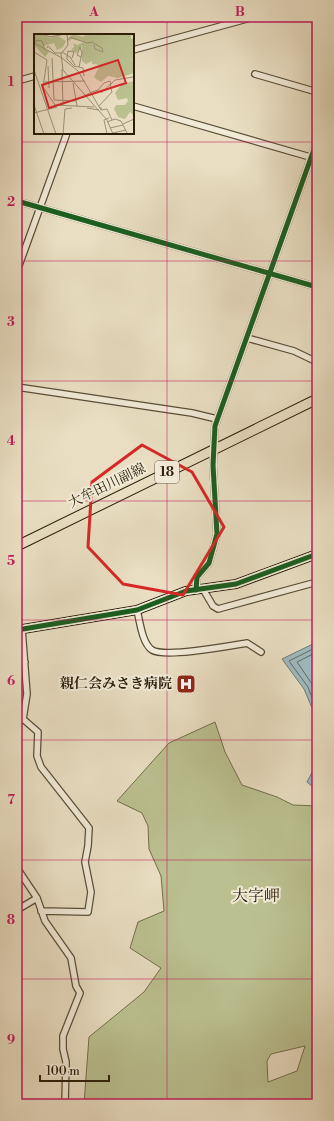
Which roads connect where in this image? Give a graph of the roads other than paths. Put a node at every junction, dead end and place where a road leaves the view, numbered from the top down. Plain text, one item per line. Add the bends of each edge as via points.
1 (254, 17) edge
2 (134, 50) edge
3 (255, 74) dead end
4 (34, 76) edge
5 (17, 81) edge
6 (317, 92) edge
7 (134, 106) edge
8 (67, 134) edge
9 (317, 141) edge
10 (314, 158) edge
11 (17, 201) edge
12 (40, 207) junction
13 (17, 271) edge
14 (269, 273) junction
15 (317, 288) edge
16 (247, 338) junction
17 (317, 362) edge
18 (17, 387) edge
19 (317, 399) edge
20 (217, 419) junction
21 (213, 450) junction
22 (17, 546) edge
23 (317, 554) edge
24 (317, 582) edge
25 (200, 589) junction
26 (137, 610) junction
27 (19, 628) edge
28 (260, 652) dead end
29 (25, 662) junction
30 (17, 666) edge
31 (20, 721) edge
32 (17, 868) edge
33 (37, 898) junction
34 (17, 910) edge
35 (41, 911) junction
36 (65, 1104) edge

1 - 2 street
3 - 6 street
4 - 5 street
7 - 10 street
8 - 12 street
9 - 10 street
10 - 14 street
11 - 12 street
12 - 13 street
12 - 14 street
14 - 15 street
14 - 16 street
16 - 17 street via 294,351
16 - 20 street
18 - 20 street
19 - 21 main road, 大牟田川副線 / 18
20 - 21 street
21 - 22 main road, 大牟田川副線 / 18
21 - 25 street via 218,534 209,564 198,577
23 - 25 street via 236,584
24 - 25 street via 218,609
25 - 26 street via 174,595
26 - 27 street
26 - 28 street via 145,642 152,650 165,653 180,652 247,643
27 - 29 street
29 - 30 street
29 - 31 street via 27,694
31 - 35 street via 38,732 37,756 41,767 89,828 85,862 91,892 88,912
32 - 33 street
33 - 34 street
33 - 35 street
35 - 36 street via 45,921 71,958 76,986 80,993 63,1036 66,1062

